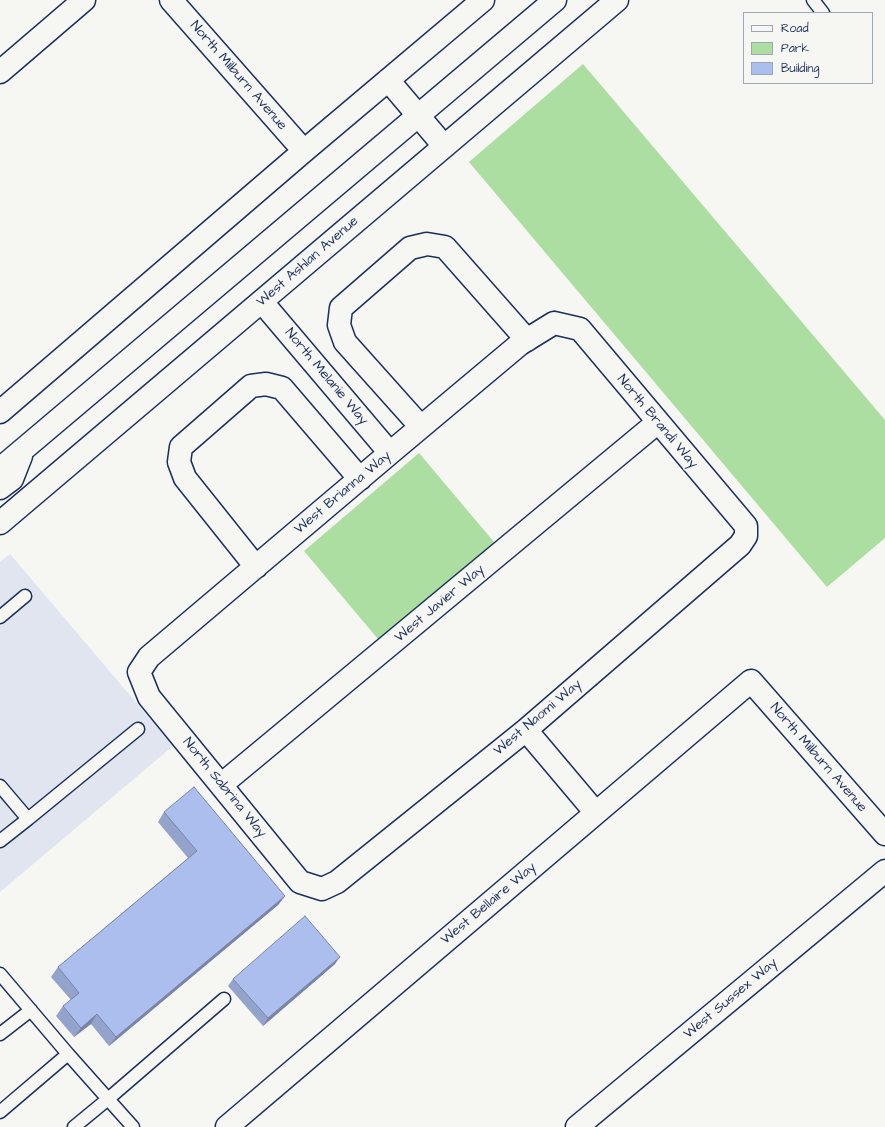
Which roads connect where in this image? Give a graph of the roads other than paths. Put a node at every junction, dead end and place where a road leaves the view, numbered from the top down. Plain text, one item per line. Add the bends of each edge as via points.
1 (84, 0) edge
2 (172, 0) edge
3 (482, 0) edge
4 (554, 0) edge
5 (617, 0) edge
6 (813, 0) edge
7 (823, 12) edge
8 (0, 72) edge
9 (388, 80) junction
10 (418, 116) junction
11 (444, 146) junction
12 (304, 151) junction
13 (262, 302) junction
14 (554, 323) joint
15 (527, 340) junction
16 (0, 412) edge
17 (658, 422) junction
18 (421, 427) junction
19 (23, 449) junction
20 (390, 453) junction
21 (0, 468) edge
22 (360, 479) junction
23 (0, 488) edge
24 (0, 523) edge
25 (746, 536) joint
26 (256, 567) junction
27 (25, 596) dead end
28 (0, 617) edge
29 (140, 672) joint
30 (752, 681) joint
31 (138, 729) dead end
32 (526, 730) junction
33 (222, 785) junction
34 (0, 786) edge
35 (596, 813) junction
36 (28, 819) junction
37 (885, 834) edge
38 (0, 842) edge
39 (885, 871) edge
40 (322, 889) joint
41 (0, 974) edge
42 (224, 999) dead end
43 (31, 1010) junction
44 (0, 1034) edge
45 (68, 1054) junction
46 (108, 1099) junction
47 (0, 1112) edge
48 (74, 1127) edge
49 (133, 1127) edge
50 (226, 1127) edge
51 (578, 1127) edge

1 - 8 street
2 - 12 street, North Milburn Avenue
3 - 9 street
4 - 10 street
5 - 11 street, West Ashlan Avenue
6 - 7 lane
9 - 10 street
9 - 12 street
10 - 11 street
10 - 19 street
11 - 13 street, West Ashlan Avenue
12 - 16 street
13 - 20 street, North Melanie Way
13 - 24 street, West Ashlan Avenue
14 - 15 street, West Brianna Way
14 - 17 street, North Brandi Way via 580,329
15 - 18 street, West Brianna Way
15 - 18 street via 446,247 427,244 410,248 341,308 338,325 344,342
17 - 25 street, North Brandi Way via 746,526
17 - 33 street, West Javier Way
18 - 20 street, West Brianna Way
19 - 21 street
19 - 23 street via 12,479
20 - 22 street, West Brianna Way
22 - 26 street, West Brianna Way
22 - 26 street via 282,388 266,384 251,386 181,447 179,462 185,478
25 - 32 street, West Naomi Way via 740,545
26 - 29 street, West Brianna Way via 149,657
27 - 28 lane
29 - 33 street, North Sabrina Way via 149,697
30 - 35 street, West Bellaire Way
30 - 37 street, North Milburn Avenue
31 - 36 lane
32 - 35 street
32 - 40 street, West Naomi Way via 337,882
33 - 40 street, North Sabrina Way via 300,882
34 - 36 lane
35 - 50 street, West Bellaire Way
36 - 38 lane
39 - 51 street, West Sussex Way
41 - 43 lane
42 - 46 lane
43 - 44 lane
43 - 45 lane
45 - 46 lane
45 - 47 lane
46 - 48 lane
46 - 49 lane

